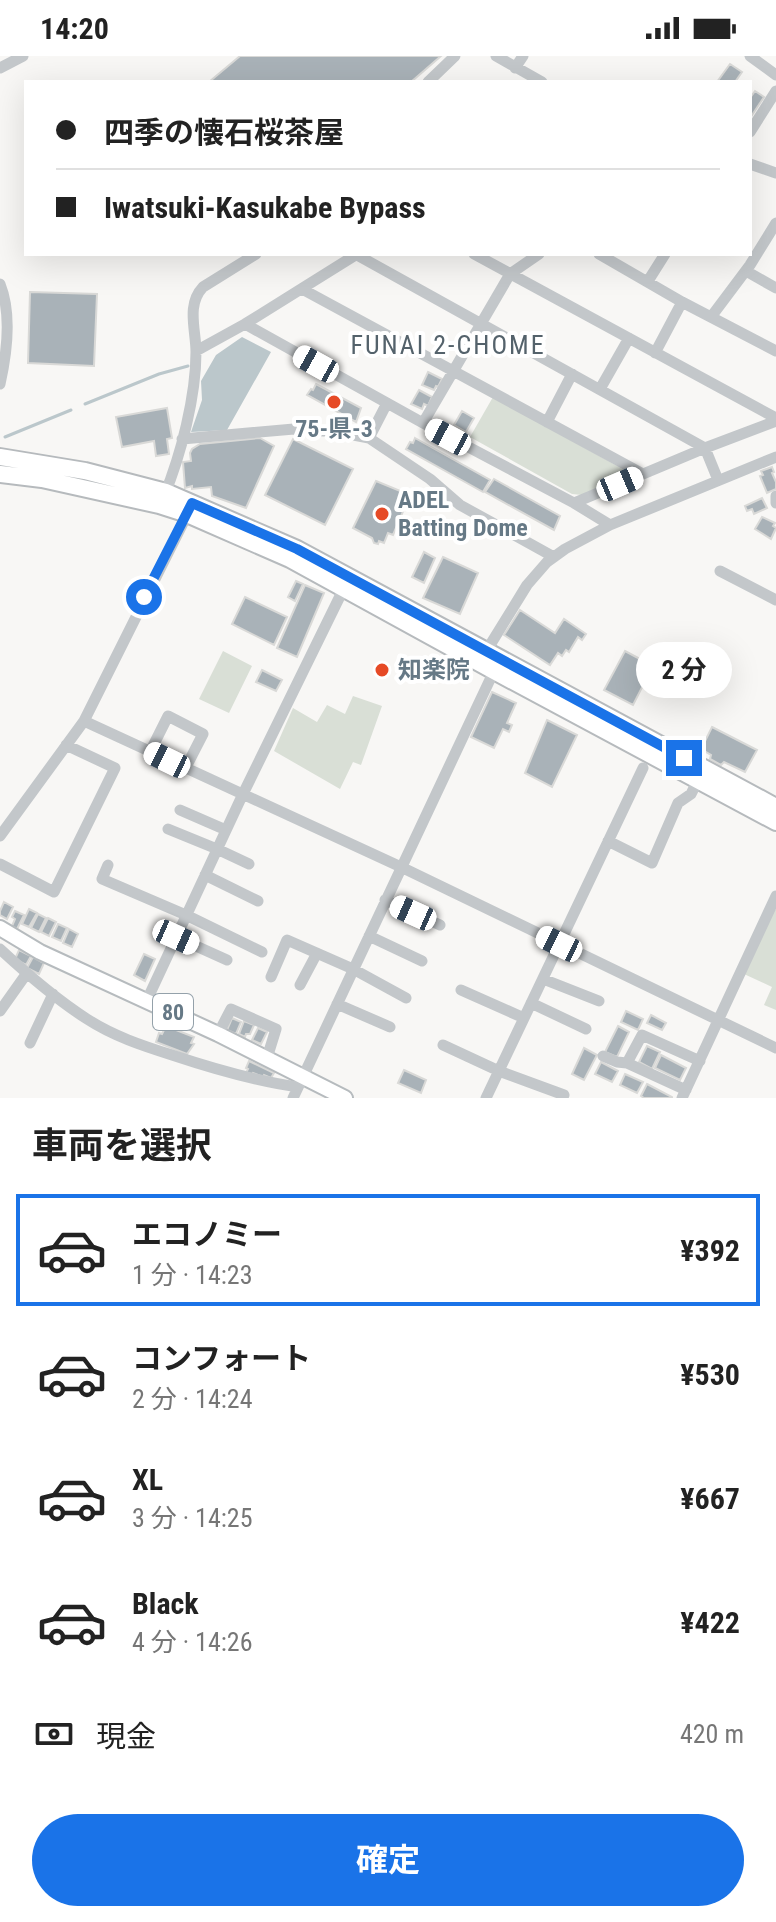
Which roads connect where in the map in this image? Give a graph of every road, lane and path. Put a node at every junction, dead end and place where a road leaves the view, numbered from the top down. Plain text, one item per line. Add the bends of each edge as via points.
1 (23, 56) edge
2 (455, 56) edge
3 (496, 56) edge
4 (523, 56) edge
5 (750, 56) edge
6 (0, 68) edge
7 (515, 68) junction
8 (776, 75) edge
9 (430, 80) edge
10 (536, 80) edge
11 (776, 91) edge
12 (752, 129) edge
13 (752, 165) edge
14 (776, 173) edge
15 (776, 223) edge
16 (253, 256) edge
17 (354, 256) edge
18 (361, 256) edge
19 (479, 256) edge
20 (536, 256) edge
21 (603, 256) edge
22 (664, 256) edge
23 (746, 271) junction
24 (510, 274) junction
25 (648, 281) junction
26 (0, 284) edge
27 (776, 288) edge
28 (302, 289) junction
29 (682, 302) junction
30 (711, 317) junction
31 (481, 323) junction
32 (245, 324) junction
33 (629, 338) junction
34 (196, 351) junction
35 (776, 351) edge
36 (655, 353) junction
37 (452, 371) junction
38 (572, 374) junction
39 (0, 384) edge
40 (600, 389) junction
41 (387, 403) junction
42 (776, 419) edge
43 (547, 422) junction
44 (423, 423) junction
45 (369, 438) junction
46 (182, 439) junction
47 (705, 448) junction
48 (0, 457) edge
49 (776, 457) edge
50 (0, 474) edge
51 (643, 474) junction
52 (718, 480) junction
53 (776, 496) edge
54 (162, 498) junction
55 (574, 503) junction
56 (776, 503) edge
57 (190, 508) junction
58 (610, 525) junction
59 (554, 557) junction
60 (720, 571) dead end
61 (344, 588) junction
62 (776, 600) edge
63 (487, 650) junction
64 (494, 671) junction
65 (84, 721) junction
66 (66, 745) junction
67 (150, 752) junction
68 (643, 768) dead end
69 (185, 769) junction
70 (698, 780) junction
71 (242, 796) junction
72 (776, 807) edge
73 (180, 810) dead end
74 (776, 822) edge
75 (168, 829) dead end
76 (226, 830) junction
77 (0, 836) edge
78 (608, 841) junction
79 (217, 849) junction
80 (0, 864) edge
81 (249, 864) dead end
82 (108, 865) dead end
83 (401, 867) junction
84 (205, 875) junction
85 (776, 896) edge
86 (385, 900) junction
87 (258, 901) dead end
88 (186, 915) junction
89 (440, 925) dead end
90 (0, 928) edge
91 (369, 936) junction
92 (176, 937) junction
93 (559, 944) junction
94 (0, 949) edge
95 (262, 952) dead end
96 (317, 953) junction
97 (227, 960) dead end
98 (422, 961) dead end
99 (353, 969) junction
100 (27, 973) junction
101 (271, 977) dead end
102 (543, 979) junction
103 (300, 985) dead end
104 (461, 990) dead end
105 (53, 994) junction
106 (406, 998) dead end
107 (147, 1000) junction
108 (599, 1001) dead end
109 (531, 1003) junction
110 (337, 1004) junction
111 (0, 1011) edge
112 (524, 1018) junction
113 (719, 1021) junction
114 (390, 1027) dead end
115 (586, 1029) dead end
116 (218, 1034) junction
117 (30, 1043) dead end
118 (443, 1045) dead end
119 (776, 1048) edge
120 (603, 1056) dead end
121 (267, 1058) junction
122 (700, 1061) junction
123 (627, 1063) junction
124 (499, 1071) junction
125 (298, 1087) edge
126 (684, 1094) edge
127 (564, 1095) dead end
128 (345, 1098) edge
129 (486, 1098) edge

1 - 6 street
2 - 9 street
3 - 7 street
4 - 7 street
5 - 8 street
7 - 10 street
11 - 12 street
13 - 14 street
15 - 23 street
16 - 34 street via 197,294
17 - 28 street
18 - 31 street
19 - 24 street
20 - 24 street
21 - 25 street
22 - 25 street
23 - 27 street
23 - 30 street
24 - 31 street
24 - 33 street
25 - 29 street
26 - 39 street via 8,345
28 - 32 street
28 - 37 street
29 - 30 street
29 - 36 street
30 - 35 street
31 - 37 street
31 - 38 street
32 - 34 street
32 - 41 street
33 - 36 street
33 - 40 street
34 - 46 street
36 - 42 street
37 - 43 street
37 - 44 street
38 - 40 street
38 - 43 street
40 - 47 street
41 - 44 street
41 - 45 street
42 - 47 street
43 - 51 street
44 - 55 street
45 - 46 street via 294,429
45 - 59 street via 460,505
46 - 54 street
47 - 51 street
47 - 52 street
48 - 54 highway via 85,471
49 - 52 street
50 - 54 highway
51 - 55 street
52 - 58 street
53 - 56 street
54 - 57 highway
55 - 58 street
57 - 61 highway
57 - 63 highway via 297,549
57 - 65 street
58 - 59 street
59 - 63 street via 527,585
60 - 62 street
61 - 64 highway
61 - 71 street
63 - 72 highway
64 - 70 highway
64 - 83 street
65 - 66 street
65 - 67 street
66 - 77 street
66 - 80 street via 115,768 54,892
67 - 69 street
67 - 69 street via 168,716 203,734
68 - 78 street
69 - 71 street
70 - 74 highway
70 - 78 street via 678,803 652,863
71 - 76 street
71 - 83 street
73 - 76 street
75 - 79 street
76 - 79 street
78 - 93 street
79 - 81 street
79 - 84 street
82 - 88 street via 102,879
83 - 86 street
83 - 93 street
84 - 87 street
84 - 88 street
85 - 113 street
86 - 89 street
86 - 91 street
88 - 92 street
88 - 95 street
90 - 107 main road, 80
91 - 98 street
91 - 99 street
92 - 97 street
92 - 107 street
93 - 102 street
93 - 113 street
94 - 100 street
96 - 99 street
96 - 101 street via 287,940
96 - 103 street
99 - 106 street
99 - 110 street
100 - 105 street
100 - 111 street
102 - 108 street
102 - 109 street
104 - 112 street
105 - 117 street
105 - 125 street via 88,1020 132,1042 229,1073
107 - 116 main road, 80
109 - 112 street
109 - 115 street
110 - 114 street
110 - 125 street
112 - 124 street
113 - 119 street
113 - 122 street
116 - 121 main road, 80
116 - 121 street via 231,1009 276,1029
118 - 124 street
120 - 123 street
121 - 125 main road, 80
122 - 123 street via 642,1035
122 - 126 street
123 - 126 street
124 - 127 street
124 - 129 street
125 - 128 main road, 80

